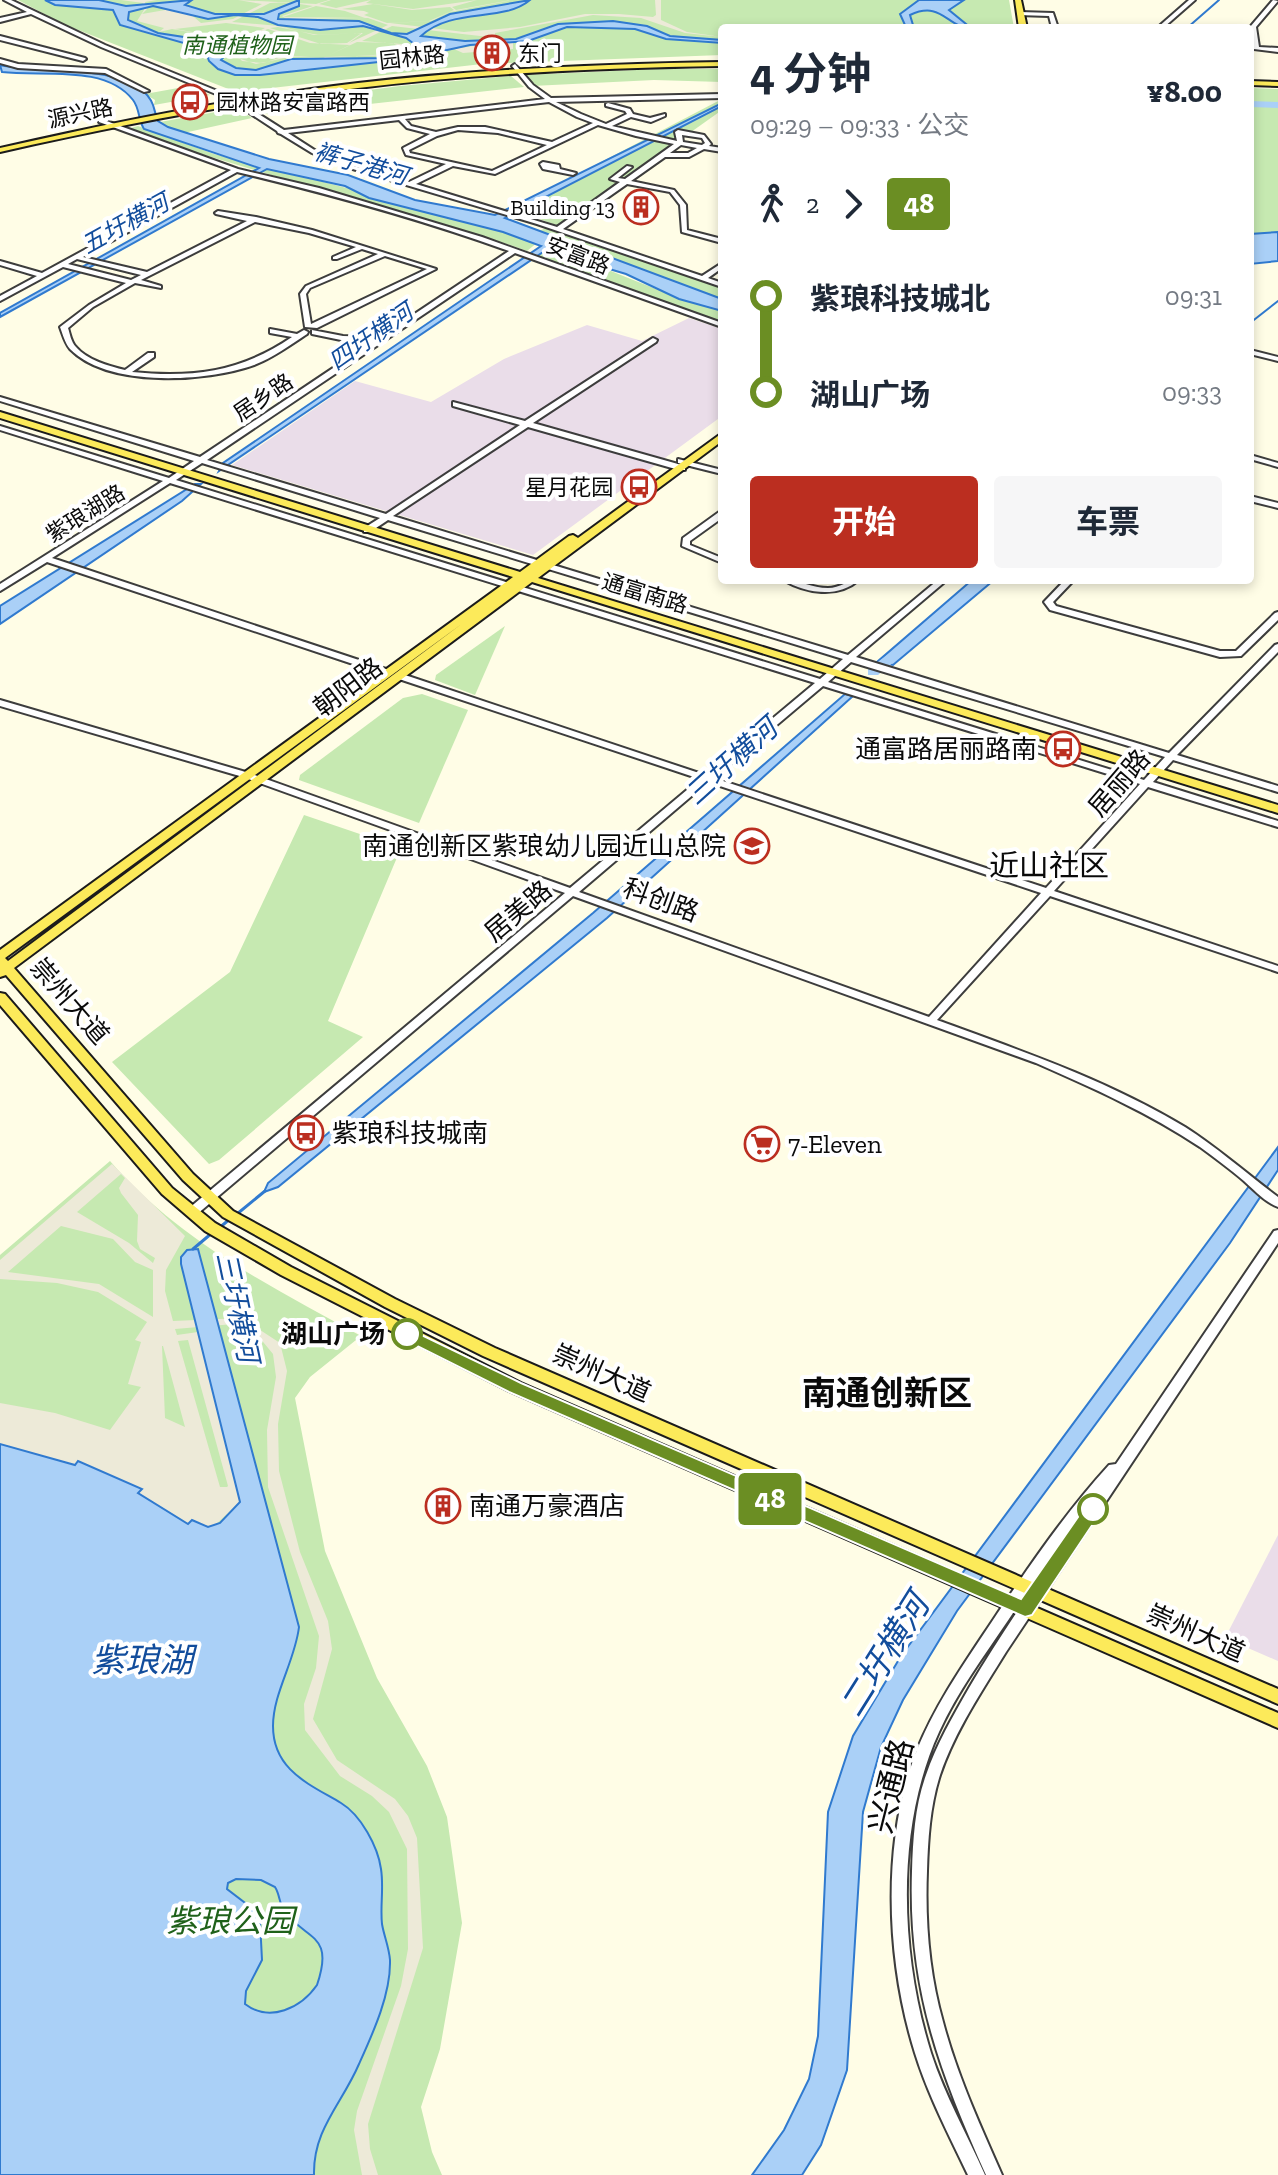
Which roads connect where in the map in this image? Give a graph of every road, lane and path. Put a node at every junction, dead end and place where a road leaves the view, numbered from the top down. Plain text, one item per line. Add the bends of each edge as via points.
1 (7, 0) edge
2 (1020, 0) edge
3 (1048, 0) edge
4 (1192, 0) edge
5 (1276, 0) edge
6 (29, 13) junction
7 (1022, 14) junction
8 (1051, 14) junction
9 (0, 20) edge
10 (1024, 24) edge
11 (1054, 24) edge
12 (1165, 24) edge
13 (1254, 26) edge
14 (1254, 34) edge
15 (0, 38) edge
16 (1278, 50) edge
17 (83, 59) dead end
18 (0, 61) edge
19 (718, 61) edge
20 (516, 68) junction
21 (1254, 80) edge
22 (1278, 81) edge
23 (146, 91) dead end
24 (718, 96) edge
25 (233, 100) junction
26 (552, 100) junction
27 (608, 105) dead end
28 (156, 111) joint
29 (167, 114) joint
30 (137, 117) junction
31 (400, 117) junction
32 (599, 122) junction
33 (103, 123) junction
34 (608, 125) junction
35 (280, 132) junction
36 (437, 134) junction
37 (680, 143) junction
38 (551, 144) junction
39 (0, 147) edge
40 (705, 147) junction
41 (718, 149) edge
42 (663, 155) junction
43 (522, 158) junction
44 (450, 165) junction
45 (629, 167) dead end
46 (236, 170) junction
47 (573, 173) dead end
48 (625, 182) junction
49 (411, 184) junction
50 (218, 213) dead end
51 (256, 219) junction
52 (558, 229) junction
53 (718, 240) edge
54 (360, 248) junction
55 (515, 250) junction
56 (382, 255) junction
57 (76, 257) junction
58 (335, 258) dead end
59 (0, 263) edge
60 (62, 265) junction
61 (718, 268) edge
62 (147, 274) junction
63 (43, 276) junction
64 (704, 278) junction
65 (134, 281) junction
66 (718, 283) edge
67 (159, 287) dead end
68 (0, 299) edge
69 (718, 324) edge
70 (308, 330) junction
71 (273, 331) dead end
72 (343, 338) junction
73 (382, 339) junction
74 (653, 340) dead end
75 (362, 353) junction
76 (1254, 353) edge
77 (151, 355) dead end
78 (1278, 359) edge
79 (127, 372) junction
80 (0, 399) edge
81 (456, 404) dead end
82 (0, 412) edge
83 (526, 423) junction
84 (0, 428) edge
85 (718, 433) edge
86 (718, 439) edge
87 (1254, 458) edge
88 (681, 464) junction
89 (1278, 465) edge
90 (191, 467) junction
91 (718, 471) edge
92 (170, 480) junction
93 (1254, 493) edge
94 (1254, 499) edge
95 (1278, 500) edge
96 (1278, 506) edge
97 (386, 517) junction
98 (718, 517) edge
99 (371, 527) junction
100 (46, 559) junction
101 (718, 559) edge
102 (550, 567) junction
103 (527, 577) junction
104 (801, 584) edge
105 (850, 584) edge
106 (938, 584) edge
107 (1066, 584) edge
108 (0, 588) edge
109 (1278, 615) edge
110 (1278, 647) edge
111 (850, 658) junction
112 (837, 670) junction
113 (386, 672) junction
114 (402, 677) junction
115 (822, 682) junction
116 (0, 703) edge
117 (1164, 765) junction
118 (246, 775) junction
119 (707, 780) junction
120 (262, 781) junction
121 (1148, 784) junction
122 (1278, 789) edge
123 (1278, 802) edge
124 (1278, 809) edge
125 (1278, 824) edge
126 (574, 892) junction
127 (1049, 894) junction
128 (2, 964) edge
129 (1278, 969) edge
130 (0, 997) edge
131 (931, 1021) junction
132 (211, 1199) junction
133 (1273, 1199) edge
134 (192, 1212) junction
135 (1278, 1234) edge
136 (1031, 1588) junction
137 (1018, 1606) junction
138 (1278, 1697) edge
139 (1278, 1721) edge
140 (977, 2175) edge
141 (994, 2175) edge

1 - 6 street
2 - 7 main road
3 - 8 street
4 - 12 street
5 - 13 street
6 - 9 street
6 - 25 street
7 - 8 street
7 - 10 main road
8 - 11 street
14 - 16 street via 1256,48
15 - 17 street
18 - 23 street via 106,71
19 - 20 main road, 园林路
20 - 25 main road, 园林路
20 - 26 street via 525,83
21 - 22 main road
24 - 26 street
25 - 28 main road, 园林路
25 - 29 main road, 园林路
25 - 35 street
26 - 31 street
26 - 32 street
27 - 34 street via 629,112
28 - 30 main road, 源兴路
29 - 30 main road, 源兴路
30 - 33 main road, 源兴路
31 - 35 street
31 - 36 street via 409,127
32 - 34 street
32 - 38 street
33 - 39 main road, 源兴路
33 - 46 street, 安富路
34 - 37 street
35 - 49 street via 348,166
36 - 38 street via 483,129
36 - 44 street via 405,149
37 - 40 street
37 - 40 street via 678,132 686,132 704,137
37 - 42 street
38 - 43 street
40 - 41 street
40 - 42 street via 689,155
42 - 48 street
43 - 44 street via 493,173
43 - 47 street
44 - 49 street
45 - 48 street via 613,176
46 - 55 street, 安富路 via 317,189
46 - 57 street
48 - 52 street
48 - 53 street via 672,191 683,205 684,231
49 - 52 street
50 - 51 street
51 - 54 street
51 - 62 street
52 - 64 street
54 - 56 street
54 - 58 street
55 - 69 street, 安富路
55 - 73 street, 居乡路
56 - 70 street via 308,287 303,294
56 - 70 street via 433,269
57 - 60 street
57 - 62 street
59 - 63 street
60 - 63 street
60 - 65 street
61 - 64 street
62 - 65 street
63 - 68 street
64 - 66 street
65 - 67 street
65 - 79 street via 64,327 71,347 92,361
70 - 71 street
70 - 72 street
70 - 79 street via 242,367 192,375
72 - 73 street
72 - 75 street
73 - 75 street, 居乡路
74 - 83 street
75 - 90 street, 居乡路
76 - 78 street
77 - 79 street
80 - 90 street
81 - 83 street
82 - 90 main road, 通富南路
83 - 88 street
83 - 97 street
84 - 92 street
85 - 88 main road, 朝阳路
86 - 88 main road, 朝阳路
87 - 89 street
88 - 91 street
88 - 102 main road, 朝阳路
88 - 103 main road, 朝阳路
90 - 92 street, 紫琅湖路
90 - 97 street via 217,465
90 - 99 main road, 通富南路
92 - 100 street, 紫琅湖路
92 - 103 street
93 - 95 street
94 - 96 street
97 - 99 street
97 - 103 street
98 - 101 street via 686,540 686,546
99 - 103 main road, 通富南路
100 - 108 street, 紫琅湖路
100 - 113 street
102 - 103 main road, 朝阳路
102 - 111 street
103 - 112 main road, 通富南路
103 - 113 main road, 朝阳路
103 - 114 main road, 朝阳路
103 - 115 street
104 - 105 street via 828,592
106 - 111 street, 居美路
107 - 109 street via 1048,602 1053,608 1220,654 1238,654
110 - 117 street, 居丽路
111 - 112 street, 居美路
111 - 117 street
112 - 115 street, 居美路
112 - 117 main road, 通富南路
113 - 118 main road, 朝阳路
114 - 119 street
114 - 120 main road, 朝阳路
115 - 119 street, 居美路
115 - 121 street
116 - 118 street, 科创路
117 - 121 street, 居丽路
117 - 122 street
117 - 123 main road, 通富南路
117 - 124 main road, 通富南路
118 - 120 street, 科创路
118 - 128 main road, 朝阳路
119 - 126 street, 居美路
119 - 127 street
120 - 126 street, 科创路
120 - 128 main road, 朝阳路
121 - 125 street
121 - 127 street, 居丽路
126 - 131 street, 科创路
126 - 132 street, 居美路
127 - 129 street
127 - 131 street, 居丽路
128 - 132 main road, 崇州大道
130 - 134 main road, 崇州大道 via 167,1191
131 - 133 street, 科创路 via 1093,1083 1172,1126
132 - 134 street, 居美路
132 - 136 main road, 崇州大道 via 228,1214 489,1352
134 - 137 main road, 崇州大道 via 326,1292 515,1387
135 - 136 street, 兴通路
136 - 137 street, 兴通路
136 - 138 main road, 崇州大道
137 - 139 main road, 崇州大道
137 - 140 street, 兴通路 via 945,1708 917,1770 900,1872 903,1953 919,2037
137 - 141 street, 兴通路 via 935,1770 921,1834 918,1890 935,2032

